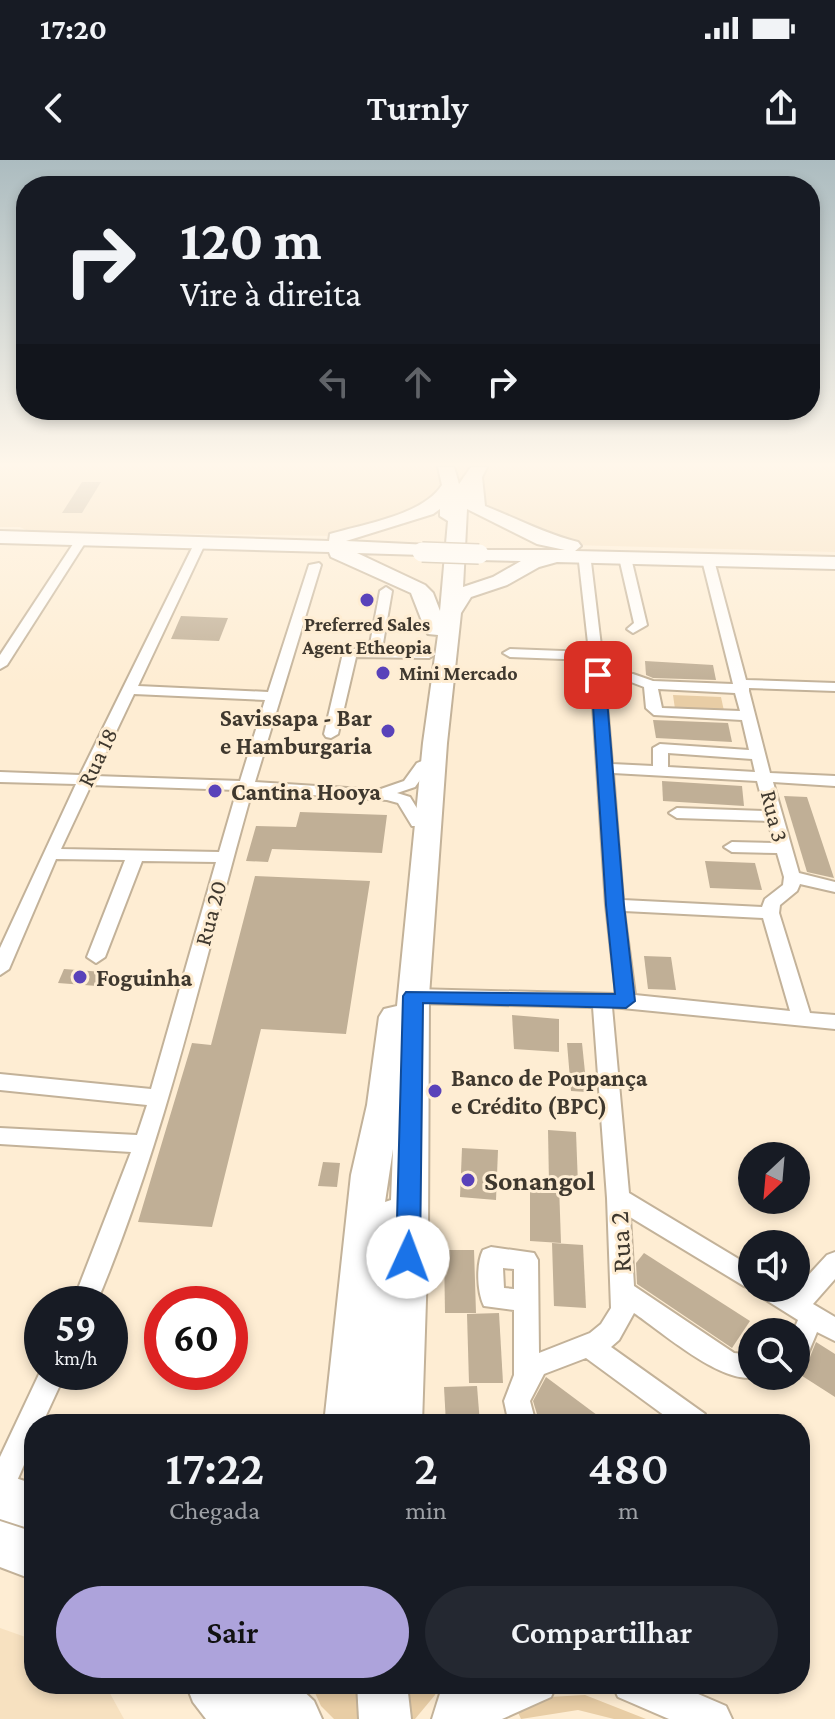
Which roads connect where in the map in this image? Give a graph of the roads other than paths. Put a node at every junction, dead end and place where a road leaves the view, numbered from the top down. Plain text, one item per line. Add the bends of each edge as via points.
1 (28, 540) edge
2 (75, 540) edge
3 (264, 540) edge
4 (382, 540) edge
5 (451, 540) edge
6 (522, 540) edge
7 (544, 540) edge
8 (171, 542) junction
9 (79, 543) junction
10 (198, 546) junction
11 (401, 550) junction
12 (488, 552) junction
13 (700, 558) junction
14 (665, 559) junction
15 (835, 561) edge
16 (585, 562) dead end
17 (626, 562) dead end
18 (315, 564) junction
19 (448, 570) junction
20 (386, 591) dead end
21 (442, 623) junction
22 (633, 629) dead end
23 (375, 652) junction
24 (510, 653) dead end
25 (429, 654) dead end
26 (595, 656) junction
27 (0, 665) edge
28 (598, 675) junction
29 (652, 685) junction
30 (743, 687) junction
31 (835, 687) edge
32 (130, 690) junction
33 (274, 696) junction
34 (749, 716) junction
35 (331, 734) dead end
36 (760, 755) junction
37 (422, 766) junction
38 (605, 768) junction
39 (661, 771) junction
40 (0, 777) edge
41 (765, 777) junction
42 (86, 779) junction
43 (835, 781) edge
44 (246, 786) junction
45 (360, 792) junction
46 (677, 813) dead end
47 (773, 816) junction
48 (418, 823) junction
49 (732, 847) dead end
50 (783, 848) junction
51 (50, 854) junction
52 (135, 857) junction
53 (225, 857) junction
54 (792, 877) junction
55 (835, 887) edge
56 (615, 905) junction
57 (770, 913) junction
58 (96, 957) dead end
59 (0, 969) edge
60 (413, 996) junction
61 (602, 1001) junction
62 (626, 1001) junction
63 (802, 1018) junction
64 (835, 1022) edge
65 (0, 1082) edge
66 (160, 1098) junction
67 (396, 1106) junction
68 (0, 1136) edge
69 (145, 1144) junction
70 (618, 1198) junction
71 (835, 1262) edge
72 (738, 1271) edge
73 (92, 1286) edge
74 (622, 1291) junction
75 (527, 1300) dead end
76 (789, 1302) edge
77 (804, 1311) junction
78 (803, 1318) edge
79 (835, 1330) edge
80 (588, 1345) junction
81 (738, 1366) edge
82 (527, 1378) junction
83 (47, 1390) edge
84 (39, 1414) edge
85 (344, 1414) edge
86 (378, 1414) edge
87 (400, 1414) edge
88 (519, 1414) edge
89 (684, 1414) edge
90 (24, 1460) edge
91 (14, 1490) edge
92 (0, 1532) edge
93 (24, 1537) edge
94 (0, 1544) edge
95 (24, 1552) edge
96 (219, 1694) edge
97 (270, 1694) edge
98 (292, 1694) edge
99 (383, 1694) edge
100 (465, 1694) edge
101 (510, 1694) edge
102 (654, 1694) edge
103 (238, 1719) edge
104 (298, 1719) edge
105 (385, 1719) edge
106 (458, 1719) edge
107 (467, 1719) edge
108 (713, 1719) edge

1 - 9 main road
2 - 8 main road
3 - 8 main road
4 - 11 main road
5 - 19 main road
6 - 12 main road via 521,546
7 - 13 main road
8 - 11 main road
9 - 10 main road
9 - 27 street
10 - 18 main road
10 - 32 street, Rua 18
11 - 12 main road, bridge
11 - 18 main road
11 - 19 main road via 380,555 375,562 415,581 433,581
12 - 13 main road
12 - 14 main road
12 - 19 main road via 518,561 521,567 508,577 474,585
13 - 14 main road
13 - 15 main road
13 - 30 street, Rua 3
14 - 21 main road via 540,561 464,593
16 - 26 street
17 - 22 street via 641,625
18 - 21 main road via 353,556 416,587
18 - 33 street, Rua 20
19 - 21 main road
20 - 23 street
21 - 37 main road
21 - 60 main road via 447,663
23 - 25 street
23 - 35 street via 354,651 348,656
24 - 26 street
26 - 28 street
28 - 29 street
28 - 38 street
29 - 30 street
29 - 34 street via 653,708 659,712
30 - 31 street
30 - 34 street, Rua 3
32 - 33 street
32 - 42 street, Rua 18
33 - 44 street, Rua 20
34 - 36 street, Rua 3
36 - 39 street via 660,748
36 - 41 street, Rua 3
37 - 45 street via 405,787
37 - 48 main road
38 - 39 street
38 - 56 street
39 - 41 street
40 - 42 street
41 - 43 street
41 - 47 street, Rua 3
42 - 44 street
42 - 51 street, Rua 18
44 - 45 street
44 - 53 street, Rua 20
45 - 48 street via 398,797
46 - 47 street
47 - 50 street, Rua 3
48 - 67 main road
49 - 50 street
50 - 54 street, Rua 3
51 - 52 street
51 - 59 street, Rua 18
52 - 53 street
52 - 58 street
53 - 66 street, Rua 20
54 - 55 street
54 - 57 street via 791,887 771,903
56 - 57 street
56 - 62 street
57 - 63 street
60 - 61 street
60 - 67 main road
61 - 62 street
61 - 70 street, Rua 2
62 - 63 street
63 - 64 street
65 - 66 street
66 - 69 street, Rua 20
67 - 85 main road via 369,1175
67 - 86 main road
67 - 87 main road via 409,1238
68 - 69 street
69 - 73 street, Rua 20
70 - 72 street
70 - 74 street, Rua 2
71 - 77 street
74 - 80 street, Rua 2 via 618,1321
74 - 81 street
75 - 82 street
76 - 77 street
77 - 78 street
77 - 79 street
80 - 82 street, Rua 2 via 544,1361
80 - 89 street
82 - 88 street via 515,1404
83 - 84 street
90 - 91 street
92 - 93 main road
94 - 95 main road
96 - 103 main road
97 - 104 main road
98 - 104 main road
99 - 105 main road
100 - 106 main road
101 - 107 street
102 - 108 street

